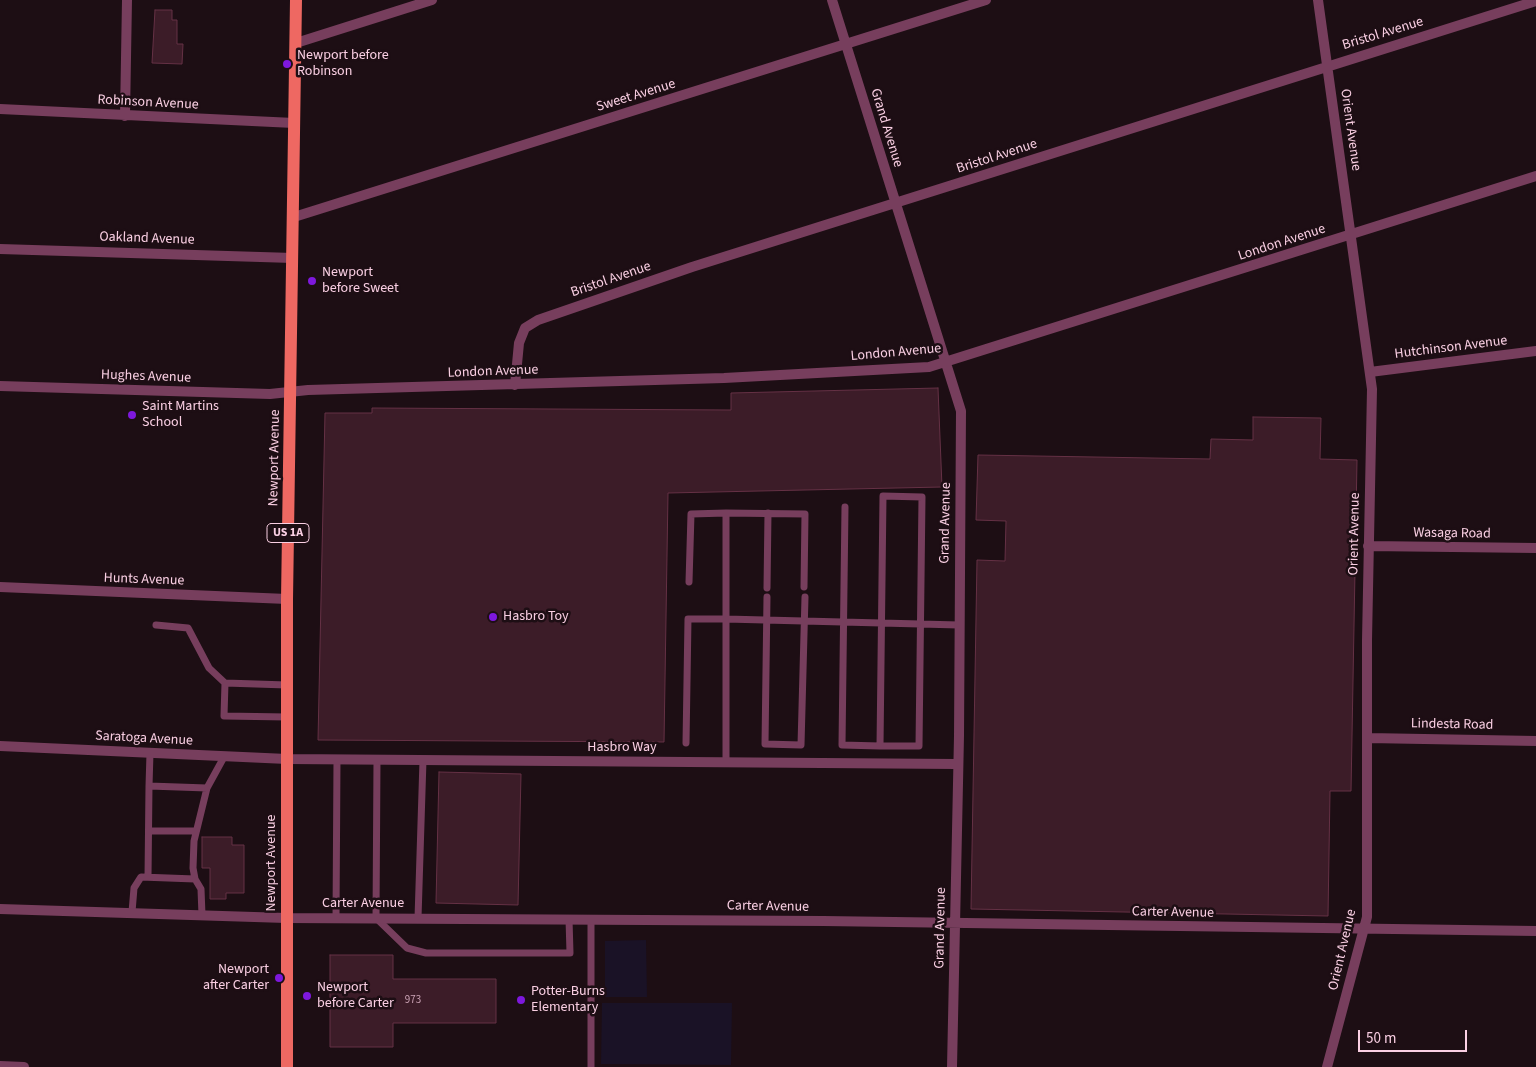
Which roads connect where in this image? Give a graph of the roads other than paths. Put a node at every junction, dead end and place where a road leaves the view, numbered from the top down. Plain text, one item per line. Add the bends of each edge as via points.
1 (127, 0) edge
2 (296, 0) edge
3 (432, 0) edge
4 (832, 0) edge
5 (986, 0) edge
6 (1318, 0) edge
7 (1536, 1) edge
8 (296, 43) junction
9 (845, 44) junction
10 (1327, 66) junction
11 (0, 109) edge
12 (125, 116) junction
13 (294, 123) junction
14 (1536, 176) edge
15 (895, 204) junction
16 (294, 217) junction
17 (1351, 236) junction
18 (0, 248) edge
19 (293, 258) junction
20 (1536, 351) edge
21 (946, 364) junction
22 (1370, 372) junction
23 (515, 385) junction
24 (0, 386) edge
25 (291, 392) junction
26 (845, 507) dead end
27 (726, 513) junction
28 (768, 513) junction
29 (1368, 546) junction
30 (1536, 548) edge
31 (690, 582) dead end
32 (804, 587) dead end
33 (0, 588) edge
34 (767, 588) dead end
35 (767, 597) dead end
36 (805, 597) dead end
37 (287, 599) junction
38 (726, 619) junction
39 (766, 620) junction
40 (805, 620) junction
41 (844, 621) junction
42 (882, 622) junction
43 (920, 624) junction
44 (156, 625) dead end
45 (959, 625) junction
46 (225, 683) junction
47 (287, 685) junction
48 (287, 717) junction
49 (1368, 738) junction
50 (1536, 740) edge
51 (686, 744) dead end
52 (0, 746) edge
53 (880, 746) junction
54 (150, 753) junction
55 (224, 756) junction
56 (288, 759) junction
57 (337, 760) junction
58 (377, 760) junction
59 (423, 760) junction
60 (726, 763) junction
61 (956, 764) junction
62 (149, 786) junction
63 (207, 788) junction
64 (149, 830) junction
65 (196, 831) junction
66 (148, 876) junction
67 (195, 879) junction
68 (0, 909) edge
69 (132, 912) junction
70 (202, 914) junction
71 (286, 918) junction
72 (336, 918) junction
73 (376, 918) junction
74 (418, 918) junction
75 (569, 919) junction
76 (591, 919) junction
77 (955, 925) junction
78 (1364, 929) junction
79 (1536, 930) edge
80 (0, 1066) edge
81 (24, 1067) edge
82 (287, 1067) edge
83 (591, 1067) edge
84 (952, 1067) edge
85 (1327, 1067) edge

1 - 12 street
2 - 8 main road, Newport Avenue / US 1A
3 - 8 street
4 - 9 street, Grand Avenue
5 - 9 street, Sweet Avenue
6 - 10 street, Orient Avenue
7 - 10 street, Bristol Avenue
8 - 13 main road, Newport Avenue / US 1A
9 - 15 street, Grand Avenue
9 - 16 street, Sweet Avenue
10 - 15 street, Bristol Avenue
10 - 17 street, Orient Avenue
11 - 12 street, Robinson Avenue
12 - 13 street, Robinson Avenue
13 - 16 main road, Newport Avenue / US 1A
14 - 17 street, London Avenue
15 - 21 street, Grand Avenue
15 - 23 street, Bristol Avenue via 538,320 525,328 519,343
16 - 19 main road, Newport Avenue / US 1A
17 - 21 street, London Avenue
17 - 22 street, Orient Avenue
18 - 19 street, Oakland Avenue
19 - 25 main road, Newport Avenue / US 1A
20 - 22 street, Hutchinson Avenue
21 - 23 street, London Avenue via 763,376
21 - 45 street, Grand Avenue via 961,411
22 - 29 street, Orient Avenue
23 - 25 street, London Avenue
24 - 25 street, Hughes Avenue
25 - 37 main road, Newport Avenue / US 1A
26 - 41 lane
27 - 28 lane
27 - 31 lane via 691,514
27 - 38 lane
28 - 32 lane via 805,514
28 - 34 lane
29 - 30 street, Wasaga Road
29 - 49 street, Orient Avenue
33 - 37 street, Hunts Avenue
35 - 39 lane
36 - 40 lane
37 - 47 main road, Newport Avenue / US 1A
38 - 39 lane
38 - 51 lane via 688,619
38 - 60 lane
39 - 40 lane
39 - 40 lane via 765,744 801,745
40 - 41 lane
41 - 42 lane
41 - 53 lane via 842,745
42 - 43 lane
42 - 43 lane via 883,496 922,497
42 - 53 lane
43 - 45 lane
43 - 53 lane via 919,746
44 - 46 lane via 188,628 209,668
45 - 61 street, Grand Avenue
46 - 47 lane
46 - 48 lane via 224,716
47 - 48 main road, Newport Avenue / US 1A
48 - 56 main road, Newport Avenue / US 1A
49 - 50 street, Lindesta Road
49 - 78 street, Orient Avenue via 1367,917
52 - 54 street, Saratoga Avenue
54 - 55 street, Saratoga Avenue
54 - 62 lane
55 - 56 street, Saratoga Avenue
55 - 63 lane
56 - 57 street, Hasbro Way
56 - 71 main road, Newport Avenue / US 1A
57 - 58 street, Hasbro Way
57 - 72 lane
58 - 59 street, Hasbro Way
58 - 73 lane
59 - 60 street, Hasbro Way
59 - 74 lane
60 - 61 street, Hasbro Way
61 - 77 street, Grand Avenue
62 - 63 lane
62 - 64 lane
63 - 65 lane
64 - 65 lane
64 - 66 lane
65 - 67 lane
66 - 67 lane
66 - 69 lane via 135,883
67 - 70 lane via 201,889
68 - 69 street, Carter Avenue
69 - 70 street, Carter Avenue
70 - 71 street, Carter Avenue
71 - 72 street, Carter Avenue
71 - 82 main road, Newport Avenue / US 1A
72 - 73 street, Carter Avenue
73 - 74 street, Carter Avenue
73 - 75 lane via 401,944 415,951 570,954
74 - 75 street, Carter Avenue
75 - 76 street, Carter Avenue
76 - 77 street, Carter Avenue
76 - 83 lane
77 - 78 street, Carter Avenue
77 - 84 street, Grand Avenue
78 - 79 street, Carter Avenue
78 - 85 street, Orient Avenue
80 - 81 street

